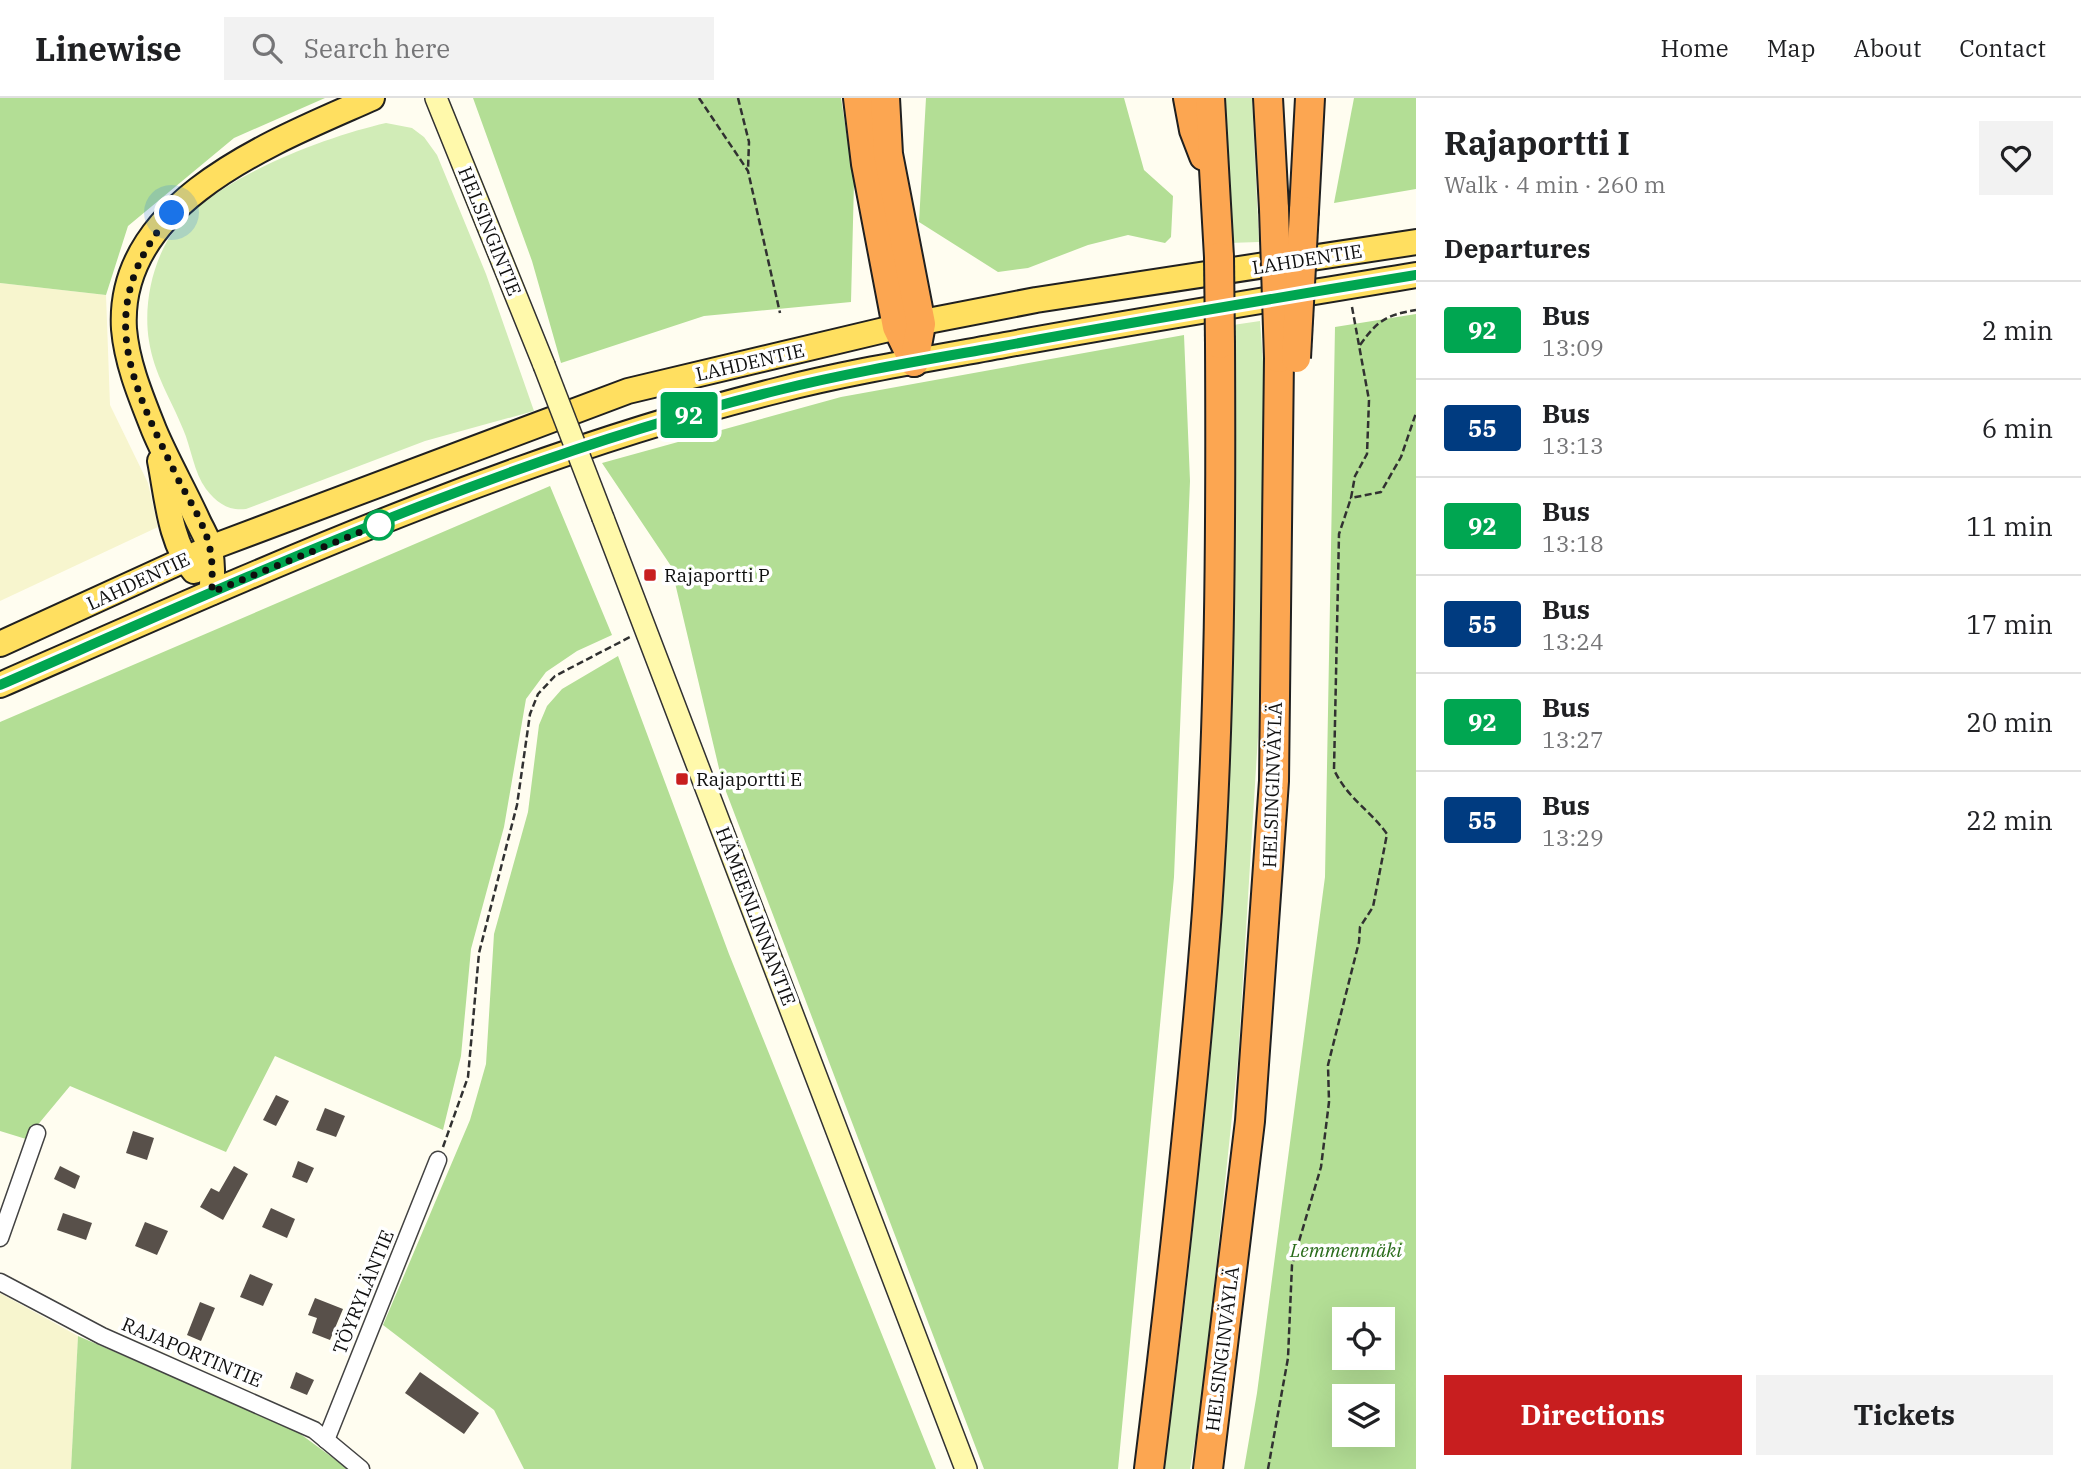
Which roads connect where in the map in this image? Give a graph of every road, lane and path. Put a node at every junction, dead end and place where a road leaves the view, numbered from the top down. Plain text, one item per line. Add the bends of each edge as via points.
1 (372, 98) edge
2 (436, 98) edge
3 (699, 98) edge
4 (738, 98) edge
5 (858, 98) edge
6 (886, 98) edge
7 (1188, 98) edge
8 (1210, 98) edge
9 (1269, 98) edge
10 (1310, 98) edge
11 (748, 171) junction
12 (1215, 182) junction
13 (1416, 242) edge
14 (1416, 275) edge
15 (1348, 286) junction
16 (1416, 310) edge
17 (780, 313) dead end
18 (909, 325) junction
19 (1359, 346) junction
20 (1287, 358) junction
21 (914, 362) junction
22 (544, 365) joint
23 (1416, 412) edge
24 (155, 432) junction
25 (1351, 498) junction
26 (210, 548) junction
27 (184, 560) junction
28 (212, 592) junction
29 (647, 629) junction
30 (0, 644) edge
31 (0, 685) edge
32 (37, 1133) dead end
33 (438, 1160) joint
34 (0, 1238) edge
35 (0, 1282) edge
36 (326, 1440) junction
37 (361, 1469) edge
38 (966, 1469) edge
39 (1149, 1469) edge
40 (1208, 1469) edge
41 (1268, 1469) edge

1 - 24 main road via 238,162 184,201 152,239 129,289 124,326 132,374
2 - 22 main road, HELSINGINTIE
3 - 11 path
4 - 11 path via 749,142
5 - 18 highway via 866,164
6 - 18 highway via 888,154
7 - 12 highway via 1194,130
8 - 12 highway
9 - 20 highway, HELSINGINVÄYLÄ, bridge
10 - 20 highway, bridge via 1304,211
11 - 17 path
12 - 39 highway, bridge via 1219,607 1207,910 1190,1112
13 - 18 main road, LAHDENTIE via 1036,300
14 - 15 main road, LAHDENTIE
15 - 19 path
15 - 21 main road, LAHDENTIE
16 - 19 path via 1389,314
18 - 21 highway
18 - 26 main road, LAHDENTIE via 628,391
19 - 25 path via 1369,400 1367,454 1355,476
20 - 40 highway, HELSINGINVÄYLÄ via 1280,427 1274,780 1265,917 1250,1121
21 - 28 main road, LAHDENTIE via 779,390 517,469
22 - 29 main road, HÄMEENLINNANTIE, bridge
23 - 25 path via 1401,457 1381,492
24 - 26 main road
24 - 27 main road
25 - 41 path via 1339,534 1334,770 1346,793 1387,834 1373,907 1360,927 1328,1065 1329,1102 1321,1167 1292,1265 1288,1358
26 - 27 main road, LAHDENTIE
26 - 28 main road
27 - 28 main road
27 - 30 main road, LAHDENTIE
28 - 31 main road, LAHDENTIE
29 - 33 path via 555,676 538,694 530,714 517,805 479,953 468,1077
29 - 38 main road, HÄMEENLINNANTIE
32 - 34 street
33 - 36 street, TÖYRYLÄNTIE
35 - 36 street, RAJAPORTINTIE via 102,1336 276,1411
36 - 37 street, RAJAPORTINTIE

